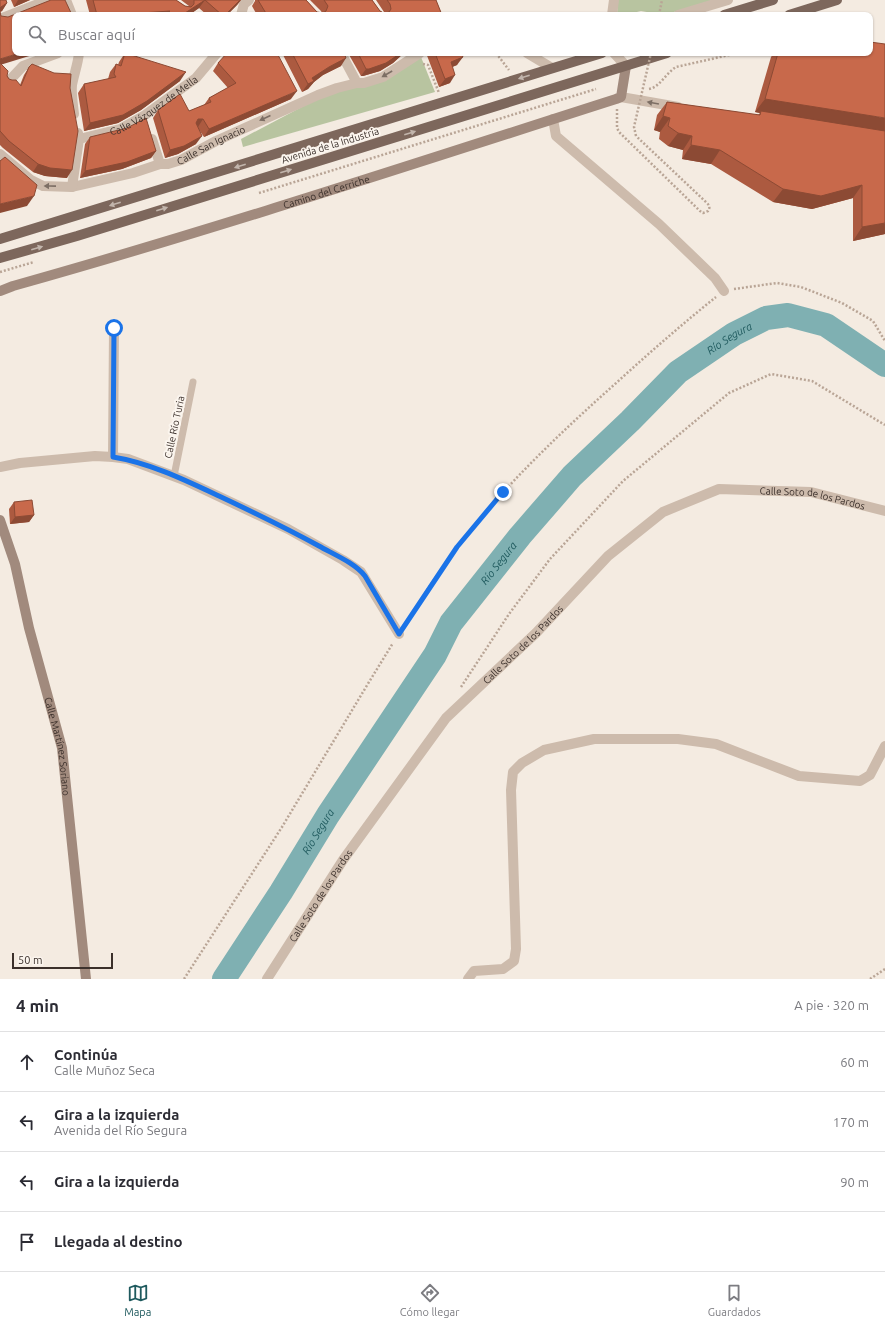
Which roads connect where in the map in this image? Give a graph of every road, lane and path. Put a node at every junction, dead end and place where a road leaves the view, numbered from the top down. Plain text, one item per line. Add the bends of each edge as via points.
1 (48, 0) edge
2 (66, 0) edge
3 (249, 0) edge
4 (614, 0) edge
5 (662, 0) edge
6 (728, 0) edge
7 (772, 0) edge
8 (838, 0) edge
9 (71, 12) edge
10 (242, 12) edge
11 (612, 12) edge
12 (660, 12) edge
13 (688, 12) edge
14 (734, 12) edge
15 (799, 12) edge
16 (0, 19) edge
17 (50, 56) edge
18 (79, 56) edge
19 (214, 56) edge
20 (343, 56) edge
21 (408, 56) edge
22 (498, 56) edge
23 (531, 56) edge
24 (592, 56) edge
25 (617, 56) edge
26 (650, 56) edge
27 (658, 56) edge
28 (725, 56) edge
29 (626, 66) junction
30 (418, 67) dead end
31 (552, 68) junction
32 (507, 74) dead end
33 (8, 82) edge
34 (357, 83) junction
35 (598, 88) dead end
36 (442, 94) dead end
37 (620, 94) junction
38 (691, 109) edge
39 (552, 119) junction
40 (147, 122) junction
41 (79, 139) junction
42 (0, 154) edge
43 (160, 164) junction
44 (72, 187) junction
45 (252, 195) dead end
46 (0, 240) edge
47 (0, 258) edge
48 (37, 261) dead end
49 (0, 272) edge
50 (0, 291) edge
51 (724, 291) junction
52 (114, 328) dead end
53 (885, 341) edge
54 (193, 382) dead end
55 (885, 425) edge
56 (113, 457) junction
57 (0, 467) edge
58 (174, 476) junction
59 (885, 511) edge
60 (0, 520) edge
61 (399, 634) junction
62 (460, 689) dead end
63 (885, 746) edge
64 (885, 969) edge
65 (86, 979) edge
66 (184, 979) edge
67 (267, 979) edge
68 (468, 979) edge
69 (870, 979) edge

1 - 16 street via 8,11
2 - 9 street
3 - 10 street via 244,4
4 - 11 street
5 - 12 path
6 - 13 street
7 - 14 main road
8 - 15 main road
17 - 33 street via 22,66
18 - 41 street via 72,95
19 - 40 street, Calle Vázquez de Mella via 196,78
20 - 34 street
21 -> 34 street, Calle San Ignacio via 384,77
22 - 32 path via 510,71
23 - 31 street
24 - 31 main road, Avenida de la Industria
25 - 29 street
26 - 37 path, bridge via 634,127 636,136 707,203 708,211 700,211 619,132 616,128
27 - 29 main road, Avenida de la Industria
28 - 37 path via 676,67 652,88
29 - 37 street
47 -> 29 main road, Avenida de la Industria
30 - 36 path via 428,65 439,93
31 -> 46 main road, Avenida de la Industria
34 -> 43 street, Calle San Ignacio via 299,99 203,144 181,160
35 - 45 path
38 -> 37 street
37 - 39 street, Camino del Cerriche
39 - 50 street, Camino del Cerriche via 307,198
39 - 51 street via 556,136 659,224 715,278
40 - 41 street, Calle Vázquez de Mella
40 - 43 street
41 - 44 street
44 -> 42 street, Calle San Ignacio via 43,186 31,180
43 - 44 street, Calle San Ignacio
48 - 49 path
51 - 53 path via 777,283 801,287 842,303 873,321
51 - 61 path via 684,322 603,394 503,492 457,547
52 - 56 street
54 - 58 lane, Calle Río Turia
55 - 62 path via 812,382 771,374 729,392 623,481 550,559 509,614
56 - 57 street via 20,462
56 - 58 street via 128,459
58 - 61 street via 288,529 361,572
59 - 67 street, Calle Soto de los Pardos via 811,492 719,490 663,512 608,556 536,633 446,718 343,860
60 - 65 street, Calle Martínez Soriano via 15,564 29,628 62,748
61 - 66 path via 282,827
63 - 68 street via 870,775 860,781 800,776 716,744 678,739 594,739 544,750 522,763 513,772 511,790 516,949 514,961 503,969 474,972
64 - 69 path

